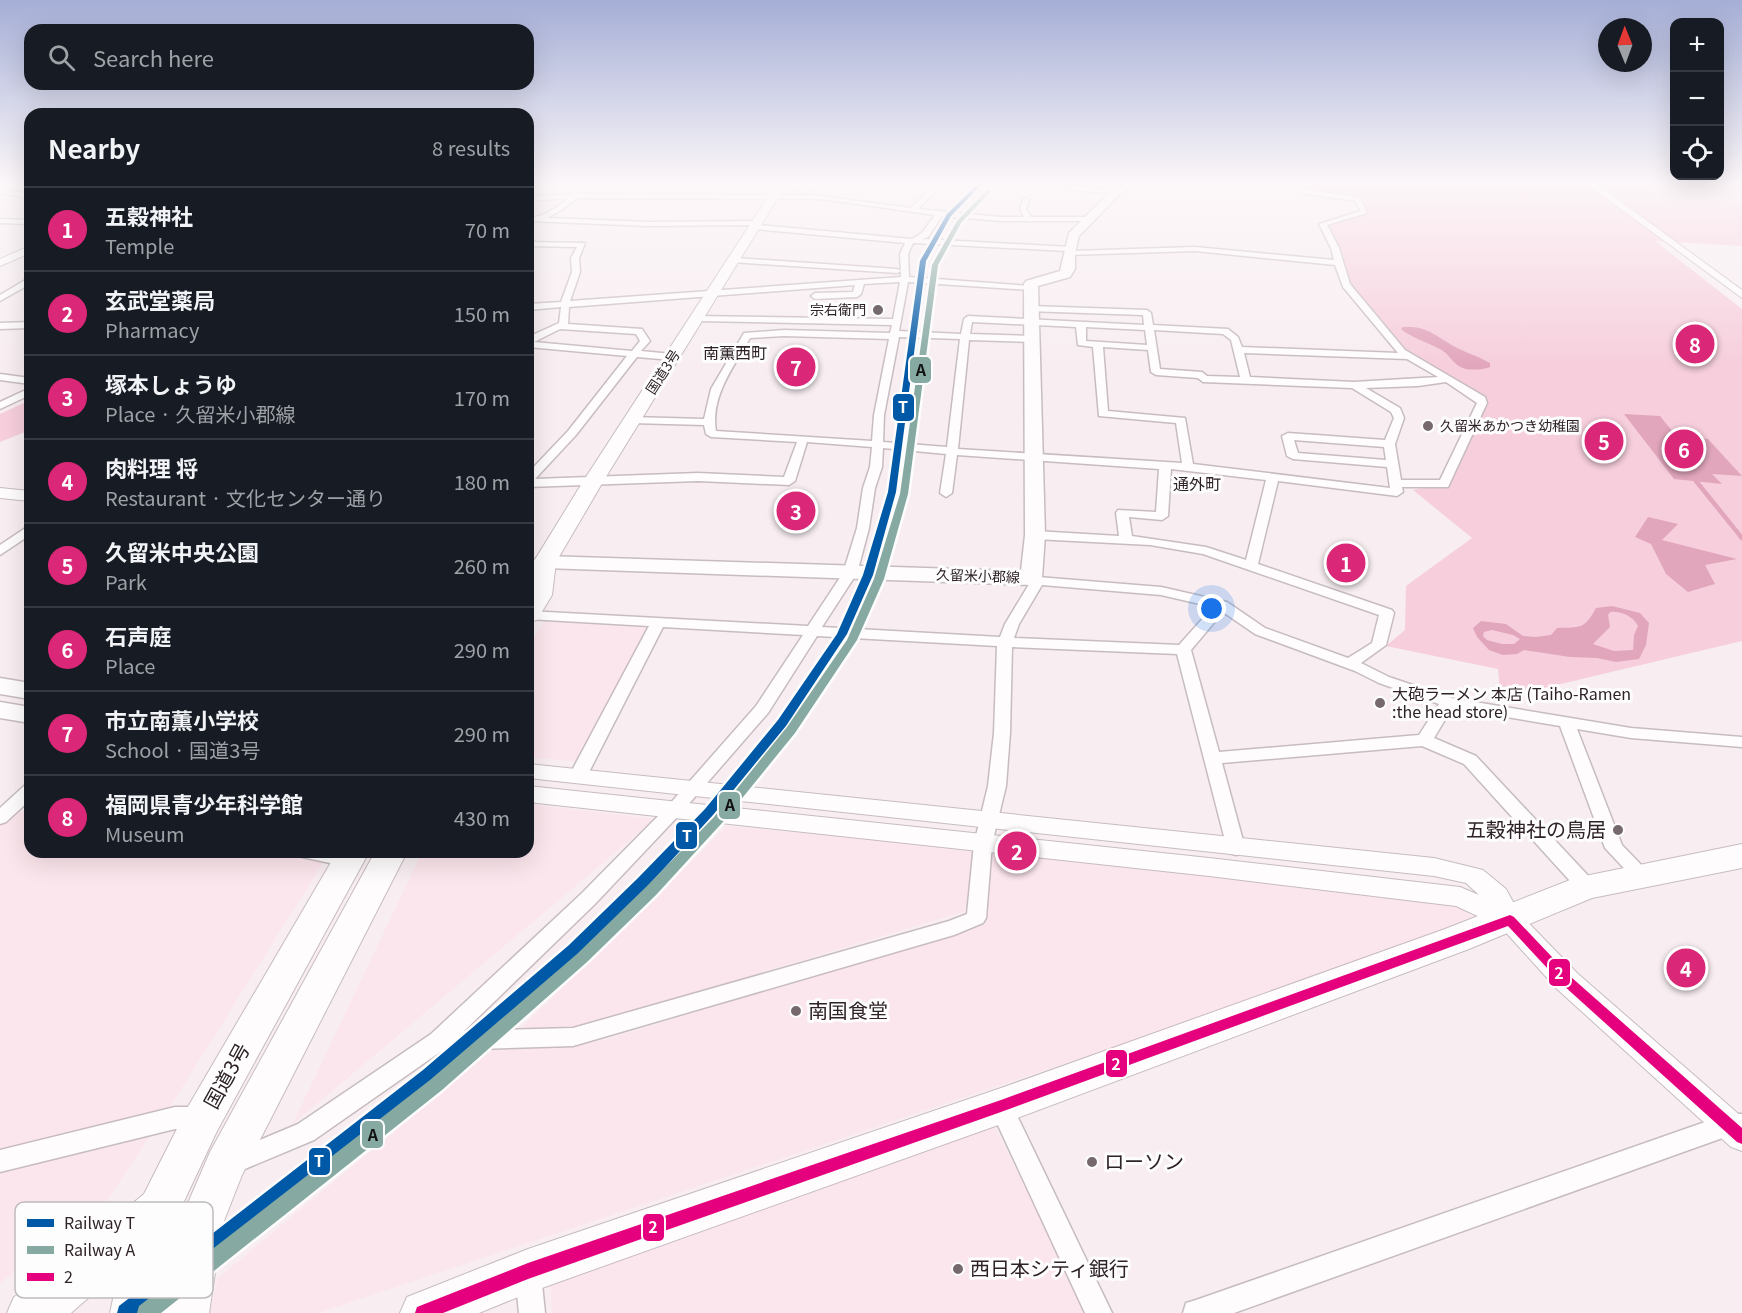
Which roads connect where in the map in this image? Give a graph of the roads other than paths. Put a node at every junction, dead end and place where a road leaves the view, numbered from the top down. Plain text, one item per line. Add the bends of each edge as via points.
1 (543, 244) edge
2 (745, 244) edge
3 (910, 244) edge
4 (973, 244) edge
5 (1071, 244) edge
6 (1333, 244) edge
7 (1673, 244) edge
8 (1069, 251) junction
9 (24, 252) edge
10 (735, 260) junction
11 (0, 262) edge
12 (1338, 263) junction
13 (905, 276) junction
14 (24, 284) edge
15 (1032, 288) junction
16 (1742, 295) edge
17 (712, 296) junction
18 (0, 298) edge
19 (566, 306) junction
20 (534, 307) edge
21 (698, 318) junction
22 (896, 322) junction
23 (1030, 323) junction
24 (1081, 325) junction
25 (24, 326) edge
26 (560, 326) junction
27 (3, 327) edge
28 (1149, 327) junction
29 (894, 335) junction
30 (965, 336) junction
31 (534, 339) edge
32 (534, 343) edge
33 (1098, 344) junction
34 (1153, 348) junction
35 (1238, 350) junction
36 (636, 355) junction
37 (1408, 356) junction
38 (672, 357) junction
39 (24, 375) edge
40 (0, 377) edge
41 (14, 379) junction
42 (1448, 379) junction
43 (24, 380) edge
44 (1246, 380) junction
45 (1354, 385) junction
46 (24, 394) edge
47 (0, 406) edge
48 (631, 420) junction
49 (709, 422) junction
50 (802, 439) junction
51 (875, 444) junction
52 (1389, 444) junction
53 (951, 451) junction
54 (1032, 456) junction
55 (1391, 464) junction
56 (1165, 465) junction
57 (1188, 467) junction
58 (534, 474) edge
59 (1273, 477) junction
60 (594, 480) junction
61 (534, 481) edge
62 (1394, 483) junction
63 (0, 493) edge
64 (946, 493) dead end
65 (24, 495) edge
66 (24, 532) edge
67 (1035, 535) junction
68 (1126, 540) junction
69 (7, 541) edge
70 (24, 544) edge
71 (0, 551) edge
72 (536, 562) edge
73 (1251, 565) junction
74 (850, 573) junction
75 (1034, 579) junction
76 (534, 605) edge
77 (1222, 605) junction
78 (534, 615) edge
79 (659, 621) junction
80 (813, 632) junction
81 (1005, 642) junction
82 (1184, 650) junction
83 (1350, 664) junction
84 (0, 686) edge
85 (24, 690) edge
86 (1448, 702) junction
87 (0, 710) edge
88 (24, 714) edge
89 (1566, 721) junction
90 (1424, 740) junction
91 (1742, 742) edge
92 (1212, 758) junction
93 (534, 772) edge
94 (578, 776) junction
95 (692, 788) junction
96 (534, 795) edge
97 (23, 804) edge
98 (674, 810) junction
99 (0, 818) edge
100 (989, 819) junction
101 (983, 844) junction
102 (1236, 848) junction
103 (1742, 856) edge
104 (350, 858) edge
105 (387, 858) edge
106 (1642, 875) junction
107 (1587, 887) junction
108 (1510, 920) junction
109 (439, 1041) junction
110 (1001, 1106) junction
111 (203, 1118) junction
112 (1737, 1129) edge
113 (0, 1161) edge
114 (225, 1166) junction
115 (162, 1202) edge
116 (210, 1202) edge
117 (530, 1292) edge
118 (53, 1298) edge
119 (135, 1298) edge
120 (188, 1298) edge
121 (30, 1313) edge
122 (133, 1313) edge
123 (186, 1313) edge
124 (423, 1313) edge
125 (1099, 1313) edge
126 (1196, 1313) edge

1 - 19 street via 582,245 575,258 576,272
2 - 10 highway, 国道3号
3 - 13 street via 904,254
4 - 8 street
5 - 8 main road
6 - 12 street
7 - 16 street
8 - 12 street via 1195,249
8 - 15 main road via 1069,269 1065,274 1037,280
9 - 11 street
10 - 13 street
10 - 17 highway, 国道3号
12 - 37 street via 1346,285
13 - 15 street
13 - 17 street via 860,282 857,294
13 - 22 street
14 - 18 street
15 - 23 main road, 久留米小郡線
17 - 19 street
17 - 21 highway, 国道3号
19 - 20 street
19 - 26 street
21 - 22 street
21 - 38 highway, 国道3号
22 - 29 street
23 - 24 street
23 - 28 street via 1147,313
23 - 30 street
23 - 30 street via 968,319
23 - 54 main road, 久留米小郡線
24 - 28 street
24 - 33 street via 1081,343
25 - 27 street
26 - 31 street
26 - 36 street via 639,331 645,341
28 - 34 street
28 - 35 street via 1226,331 1235,339
29 - 30 street
29 - 49 street via 747,335 716,389
29 - 51 street
30 - 53 street
32 - 36 street
33 - 34 street
33 - 57 street via 1103,414 1181,420
34 - 44 street via 1156,372
35 - 37 street
35 - 44 street
36 - 38 street
36 - 58 street
37 - 42 street
38 - 48 highway, 国道3号
39 - 41 street
40 - 41 street
41 - 43 street
42 - 45 street
42 - 62 street via 1477,394 1482,403 1444,484
44 - 45 street
45 - 52 street via 1396,410 1399,418
46 - 47 street
48 - 49 street
48 - 60 highway, 国道3号
49 - 50 street via 711,434
50 - 51 street
50 - 60 street via 789,481 698,477
51 - 53 street
51 - 74 street via 876,467
52 - 55 street
52 - 55 street via 1288,436 1293,456
53 - 54 street
53 - 64 street
54 - 56 street
54 - 67 main road, 久留米小郡線
55 - 62 street
56 - 57 street
56 - 68 street via 1162,516 1122,513
57 - 59 street
59 - 62 street via 1397,492
59 - 73 street
60 - 61 street
60 - 72 highway, 国道3号
63 - 65 street
66 - 69 street
67 - 68 street
67 - 75 main road, 久留米小郡線
68 - 73 street via 1206,551
69 - 70 street
69 - 71 street
72 - 74 main road, 久留米小郡線
72 - 76 highway, 国道3号 via 540,595
73 - 83 street via 1388,613 1379,645
74 - 75 main road, 久留米小郡線
74 - 80 street
75 - 77 street via 1161,591
75 - 81 street
77 - 82 street
77 - 83 street via 1260,632
78 - 79 street
79 - 80 street
79 - 94 street
80 - 81 street
80 - 95 street via 762,709
81 - 82 street
81 - 100 street via 1002,733
82 - 92 street
83 - 86 street
84 - 85 main road
86 - 89 street
86 - 90 street
87 - 88 main road
89 - 91 street via 1631,733
89 - 106 street via 1614,848
90 - 92 street
90 - 107 street via 1470,760
92 - 102 street
93 - 94 street
94 - 95 street
95 - 98 street
95 - 100 street
96 - 98 street
97 - 99 street
98 - 101 street
98 - 109 street via 588,899
100 - 101 street
100 - 102 street
101 - 108 street via 1460,897
101 - 109 street via 976,918 954,927 573,1037
102 - 108 street via 1434,867 1474,876 1497,896
103 - 106 highway
104 - 111 highway, 国道3号
105 - 114 highway
106 - 107 highway
107 - 108 highway
108 - 110 highway
108 - 112 street via 1567,981
109 - 114 street via 306,1132
110 - 117 highway
110 - 125 street
111 - 113 street via 175,1118
111 - 115 highway, 国道3号
112 - 126 street
114 - 116 highway
117 - 124 highway
118 - 121 highway
119 - 122 highway, 国道3号
120 - 123 highway

